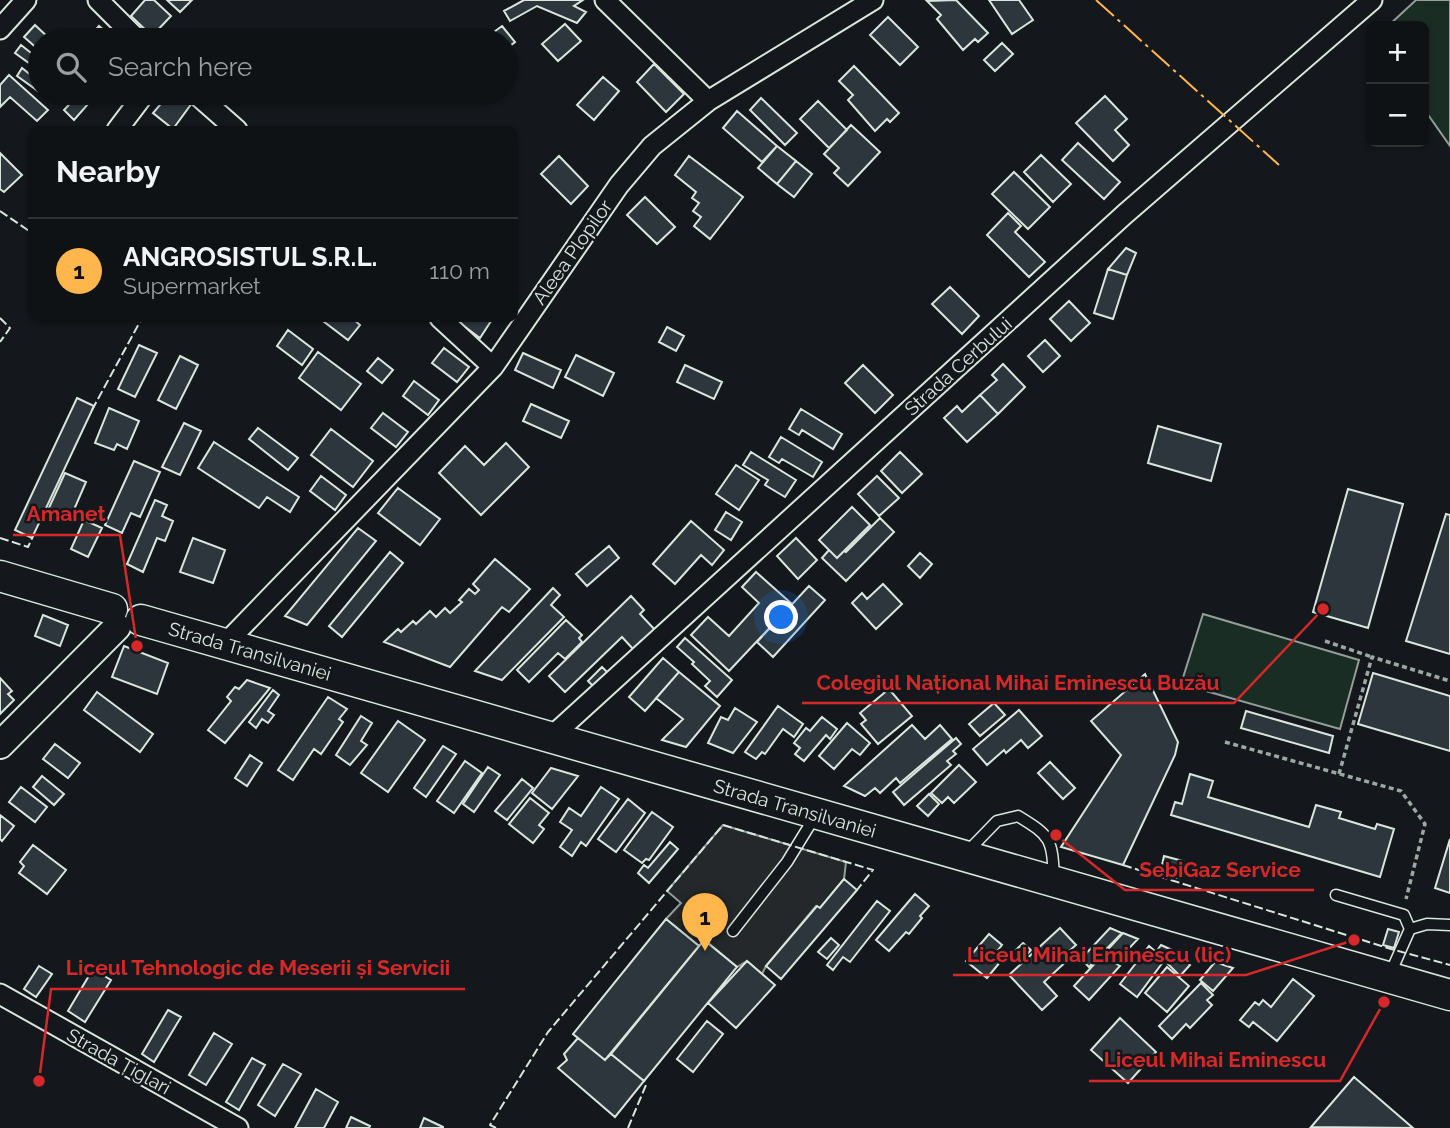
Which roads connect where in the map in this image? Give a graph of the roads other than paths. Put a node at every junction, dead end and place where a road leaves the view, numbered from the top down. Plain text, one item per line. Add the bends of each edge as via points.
1 (26, 0) edge
2 (604, 0) edge
3 (873, 0) edge
4 (1372, 0) edge
5 (108, 3) edge
6 (128, 28) edge
7 (0, 29) edge
8 (708, 101) junction
9 (136, 105) edge
10 (209, 105) edge
11 (120, 126) edge
12 (232, 126) edge
13 (444, 322) edge
14 (493, 368) junction
15 (0, 576) edge
16 (123, 619) junction
17 (225, 643) junction
18 (550, 738) junction
19 (0, 745) edge
20 (816, 814) junction
21 (963, 856) junction
22 (1054, 882) junction
23 (1336, 895) dead end
24 (1404, 915) junction
25 (1427, 924) junction
26 (1450, 925) edge
27 (1410, 929) junction
28 (733, 931) dead end
29 (1388, 977) junction
30 (0, 994) edge
31 (1450, 995) edge
32 (238, 1128) edge

1 - 7 street
2 - 8 street
3 - 8 street, Aleea Plopilor
4 - 18 street, Strada Cerbului via 1125,214
5 - 6 street
8 - 14 street, Aleea Plopilor via 635,164
9 - 11 street
10 - 12 street
13 - 14 street
14 - 17 street, Aleea Plopilor
15 - 16 main road, Strada Transilvaniei
16 - 17 main road, Strada Transilvaniei
16 - 19 main road
17 - 18 main road, Strada Transilvaniei
18 - 20 main road, Strada Transilvaniei
20 - 21 main road, Strada Transilvaniei
20 - 28 lane via 787,862
21 - 22 main road, Strada Transilvaniei
21 - 22 lane via 997,821 1018,816 1043,832 1053,849
22 - 29 main road, Strada Transilvaniei
23 - 24 lane
24 - 25 lane
24 - 27 lane
25 - 26 lane
25 - 27 lane
27 - 29 lane
29 - 31 main road, Strada Transilvaniei
30 - 32 street, Strada Țiglari

